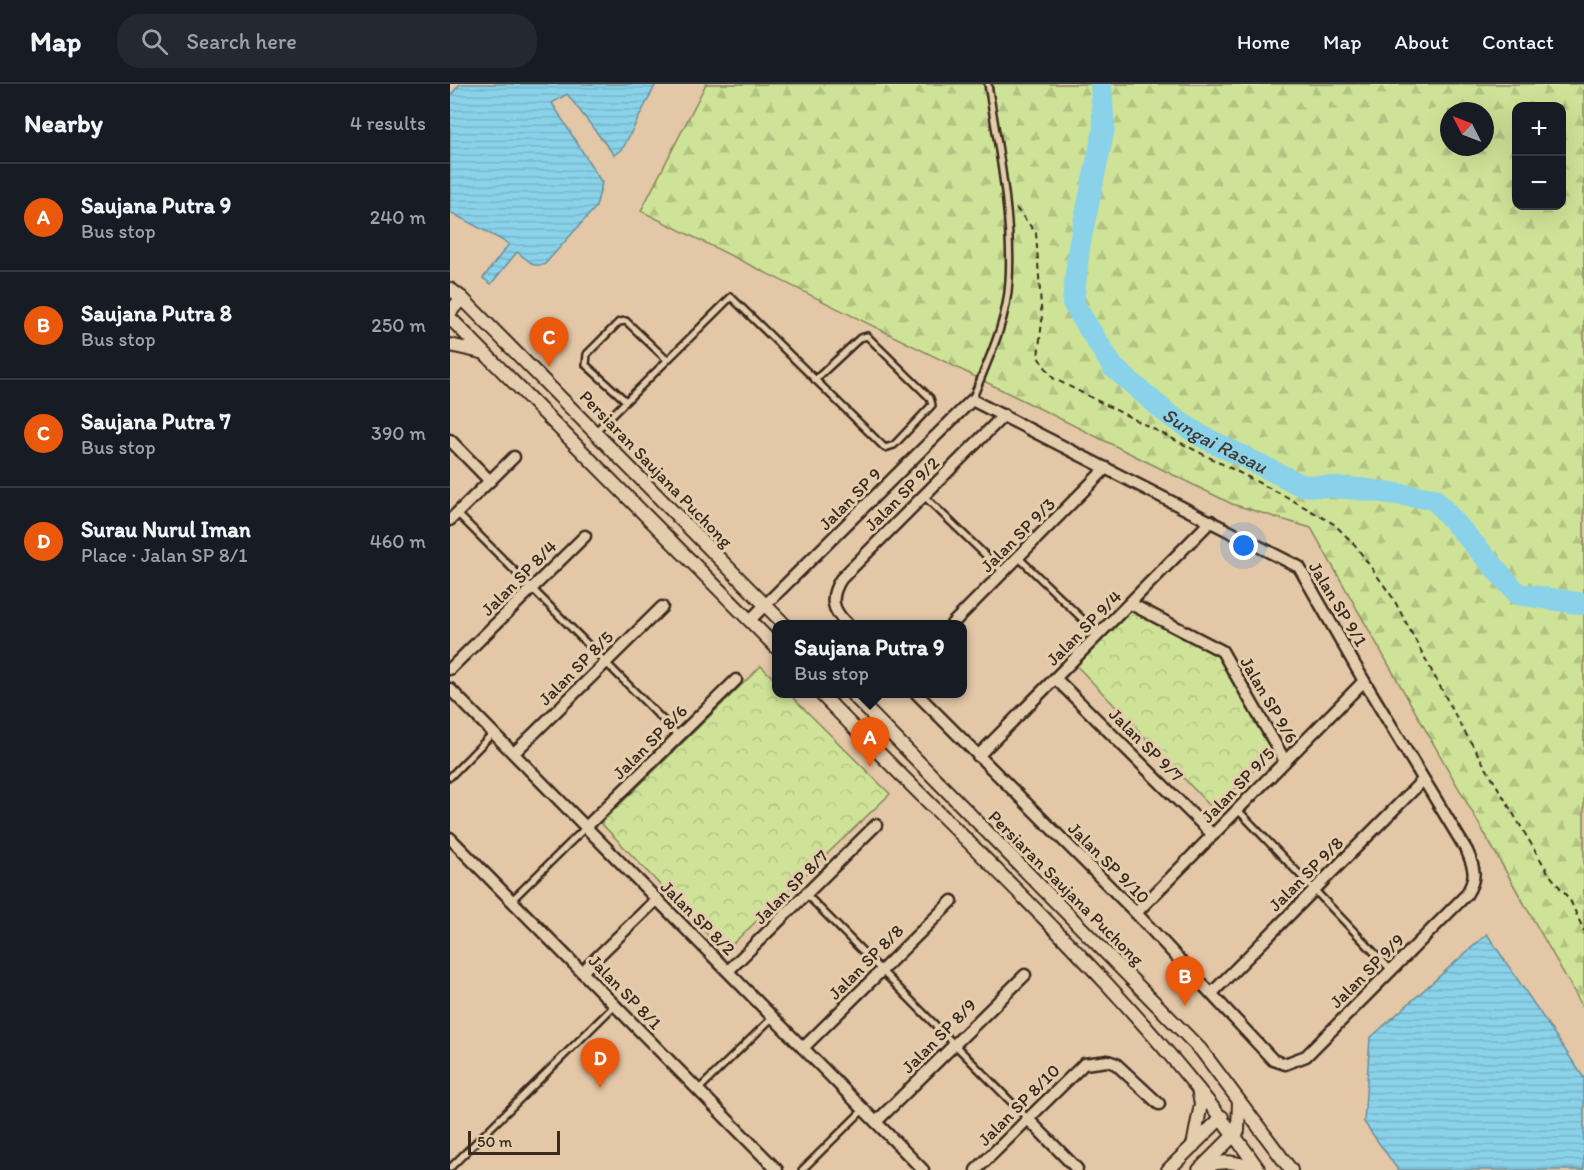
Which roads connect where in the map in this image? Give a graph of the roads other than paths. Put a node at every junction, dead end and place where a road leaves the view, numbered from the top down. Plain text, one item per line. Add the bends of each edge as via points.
1 (988, 84) edge
2 (450, 289) edge
3 (462, 298) junction
4 (450, 312) edge
5 (450, 318) edge
6 (450, 345) edge
7 (485, 353) junction
8 (666, 360) junction
9 (815, 380) junction
10 (972, 400) junction
11 (626, 401) junction
12 (1004, 415) junction
13 (595, 432) junction
14 (450, 440) edge
15 (514, 457) dead end
16 (1106, 468) junction
17 (490, 481) junction
18 (924, 496) junction
19 (454, 517) edge
20 (1210, 521) junction
21 (585, 536) dead end
22 (1019, 558) junction
23 (1004, 573) junction
24 (531, 588) junction
25 (1131, 604) junction
26 (766, 606) junction
27 (662, 607) dead end
28 (750, 620) junction
29 (780, 620) edge
30 (843, 620) edge
31 (956, 620) edge
32 (1099, 635) junction
33 (772, 643) edge
34 (606, 663) junction
35 (450, 669) edge
36 (1056, 679) junction
37 (736, 680) dead end
38 (1364, 681) junction
39 (450, 689) edge
40 (825, 698) edge
41 (857, 698) edge
42 (922, 698) edge
43 (494, 733) junction
44 (679, 736) junction
45 (514, 753) junction
46 (978, 756) junction
47 (1285, 761) junction
48 (450, 777) edge
49 (1423, 780) junction
50 (1238, 810) junction
51 (876, 825) dead end
52 (586, 827) junction
53 (1213, 835) junction
54 (450, 838) edge
55 (1474, 882) joint
56 (1315, 888) junction
57 (806, 894) junction
58 (657, 899) junction
59 (512, 900) junction
60 (952, 901) dead end
61 (1136, 914) junction
62 (881, 970) junction
63 (1391, 970) junction
64 (728, 971) junction
65 (582, 972) junction
66 (1025, 975) dead end
67 (1212, 993) junction
68 (615, 1005) junction
69 (773, 1017) junction
70 (954, 1044) junction
71 (803, 1047) junction
72 (1273, 1060) joint
73 (1197, 1087) junction
74 (698, 1090) junction
75 (1238, 1098) junction
76 (1159, 1104) dead end
77 (864, 1109) junction
78 (1222, 1117) junction
79 (1028, 1119) junction
80 (1240, 1119) junction
81 (876, 1122) junction
82 (1235, 1135) junction
83 (1266, 1135) junction
84 (1193, 1147) junction
85 (450, 1168) edge
86 (1077, 1169) edge
87 (1201, 1169) edge
88 (777, 1170) edge
89 (802, 1170) edge
90 (923, 1170) edge
91 (976, 1170) edge
92 (1168, 1170) edge
93 (1257, 1170) edge
94 (1291, 1170) edge

1 - 10 lane via 1005,194 1010,282 998,336
2 - 3 street, Persiaran Saujana Puchong
3 - 4 street
3 - 13 street, Persiaran Saujana Puchong
5 - 7 street
6 - 7 street
7 - 28 street
8 - 9 lane via 731,297
8 - 11 lane
8 - 11 lane via 626,321 619,322 586,354 586,365
9 - 9 lane via 885,448 894,445 932,405 930,398 867,336
10 - 12 street, Jalan SP 9/1
10 - 26 street, Jalan SP 9
11 - 13 lane
12 - 16 street, Jalan SP 9/1
12 - 18 street, Jalan SP 9/2
13 - 26 street, Persiaran Saujana Puchong
14 - 17 street
15 - 17 street
16 - 20 street, Jalan SP 9/1
16 - 22 street, Jalan SP 9/3
17 - 19 street
18 - 23 lane
18 - 30 street, Jalan SP 9/2 via 841,579 832,602
19 - 24 lane
20 - 25 street, Jalan SP 9/4
20 - 38 street, Jalan SP 9/1 via 1299,567
21 - 24 street, Jalan SP 8/4
22 - 23 street, Jalan SP 9/3
22 - 32 lane
23 - 31 street, Jalan SP 9/3
24 - 34 lane
24 - 35 street, Jalan SP 8/4
25 - 32 street, Jalan SP 9/4
25 - 47 street, Jalan SP 9/6 via 1222,651
26 - 28 street, Jalan SP 9
26 - 29 street, Persiaran Saujana Puchong
27 - 34 street, Jalan SP 8/5
28 - 33 street
32 - 36 street, Jalan SP 9/4
34 - 44 lane
34 - 45 street, Jalan SP 8/5
36 - 46 street, Jalan SP 9/4
36 - 53 street, Jalan SP 9/7
37 - 44 street, Jalan SP 8/6
38 - 47 street, Jalan SP 9/5
38 - 49 street, Jalan SP 9/1
39 - 43 street, Jalan SP 8/2
40 - 73 street, Persiaran Saujana Puchong via 1074,950
41 - 75 street, Persiaran Saujana Puchong via 1201,1050
42 - 46 street, Jalan SP 9/10
43 - 45 street, Jalan SP 8/2
43 - 48 lane
44 - 52 street, Jalan SP 8/6
45 - 52 street, Jalan SP 8/2
46 - 61 street, Jalan SP 9/10
47 - 50 street, Jalan SP 9/5
49 - 55 street, Jalan SP 9/1 via 1467,851 1475,870
49 - 56 street, Jalan SP 9/8
50 - 53 street, Jalan SP 9/5
50 - 56 lane
51 - 57 street, Jalan SP 8/7
52 - 58 street, Jalan SP 8/2
52 - 59 lane
53 - 61 street, Jalan SP 9/5
54 - 59 street, Jalan SP 8/1
55 - 63 street, Jalan SP 9/9 via 1466,895
56 - 63 lane
56 - 67 street, Jalan SP 9/8
57 - 62 lane
57 - 64 street, Jalan SP 8/7
58 - 64 street, Jalan SP 8/2
58 - 65 street
59 - 65 street, Jalan SP 8/1
60 - 62 street, Jalan SP 8/8
61 - 67 street, Jalan SP 9/10
62 - 70 lane
62 - 71 street, Jalan SP 8/8
63 - 72 street, Jalan SP 9/9 via 1306,1056 1285,1064
64 - 69 street, Jalan SP 8/2
65 - 68 street, Jalan SP 8/1
66 - 70 street, Jalan SP 8/9
67 - 72 street, Jalan SP 9/10
68 - 74 street, Jalan SP 8/1
68 - 85 lane
69 - 71 street, Jalan SP 8/2
69 - 74 lane
70 - 79 lane
70 - 81 street, Jalan SP 8/9
71 - 77 street, Jalan SP 8/2
73 - 78 street, Persiaran Saujana Puchong
73 - 84 street via 1201,1104
74 - 88 street, Jalan SP 8/1
75 - 80 street
75 - 83 street, Persiaran Saujana Puchong
76 - 79 street, Jalan SP 8/10 via 1116,1064 1097,1060 1084,1064
77 - 81 street, Jalan SP 8/2
77 - 89 lane
78 - 80 street
78 - 82 street, Persiaran Saujana Puchong
78 - 84 street
79 - 86 street
79 - 91 street, Jalan SP 8/10
80 - 82 street
80 - 83 street
81 - 90 street, Jalan SP 8/2
82 - 87 street
82 - 93 street, Persiaran Saujana Puchong
83 - 94 street, Persiaran Saujana Puchong
84 - 92 street
87 - 93 street via 1220,1161 1242,1163

